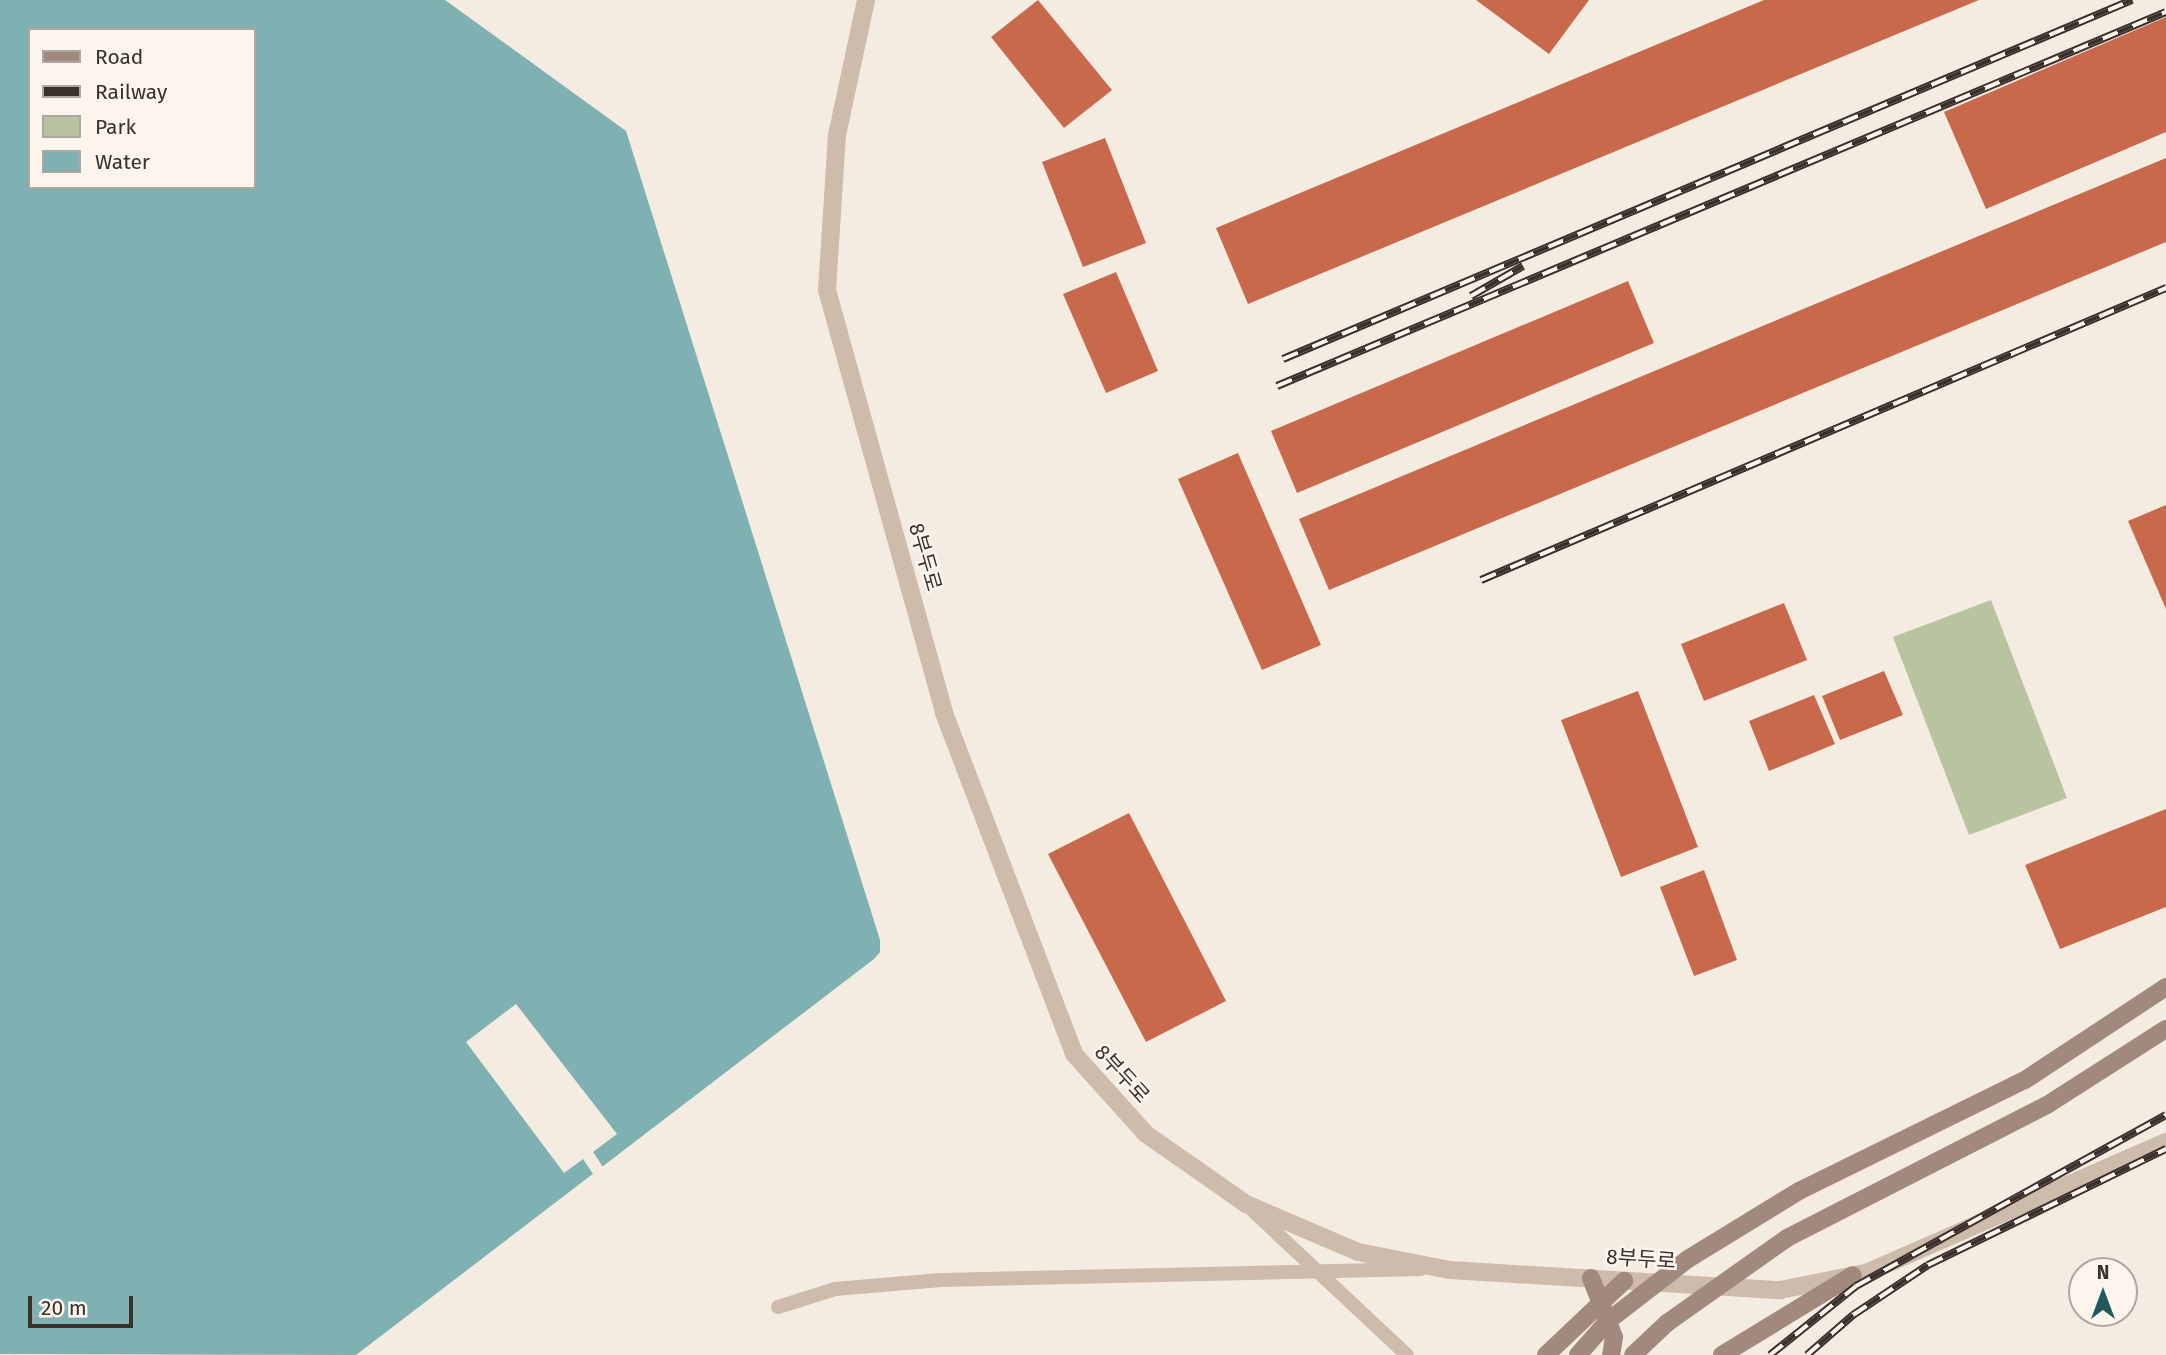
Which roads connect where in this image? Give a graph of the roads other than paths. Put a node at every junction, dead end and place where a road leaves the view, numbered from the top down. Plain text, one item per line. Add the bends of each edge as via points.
1 (866, 0) edge
2 (2166, 987) edge
3 (2166, 1028) edge
4 (2166, 1142) edge
5 (1246, 1204) junction
6 (1443, 1268) junction
7 (1317, 1272) junction
8 (1853, 1275) junction
9 (1591, 1278) junction
10 (1624, 1281) junction
11 (1601, 1299) junction
12 (778, 1307) dead end
13 (1407, 1355) edge
14 (1546, 1355) edge
15 (1578, 1355) edge
16 (1611, 1355) edge
17 (1633, 1355) edge
18 (1722, 1355) edge

1 - 5 street, 8부두로 via 837,135 827,290 944,713 1074,1054 1146,1134
2 - 15 main road, bridge via 2025,1080 1799,1191 1688,1259 1608,1321
3 - 17 main road, bridge via 2047,1105 1787,1238 1667,1323
4 - 8 street, 8부두로
5 - 6 street, 8부두로 via 1358,1252
5 - 7 lane
6 - 7 lane
6 - 9 street, 8부두로
7 - 12 lane via 941,1280 835,1289
7 - 13 lane
8 - 10 street, 8부두로 via 1780,1290
8 - 18 main road
9 - 10 street, 8부두로
9 - 11 main road
10 - 11 main road
11 - 14 main road
11 - 16 main road via 1614,1337

